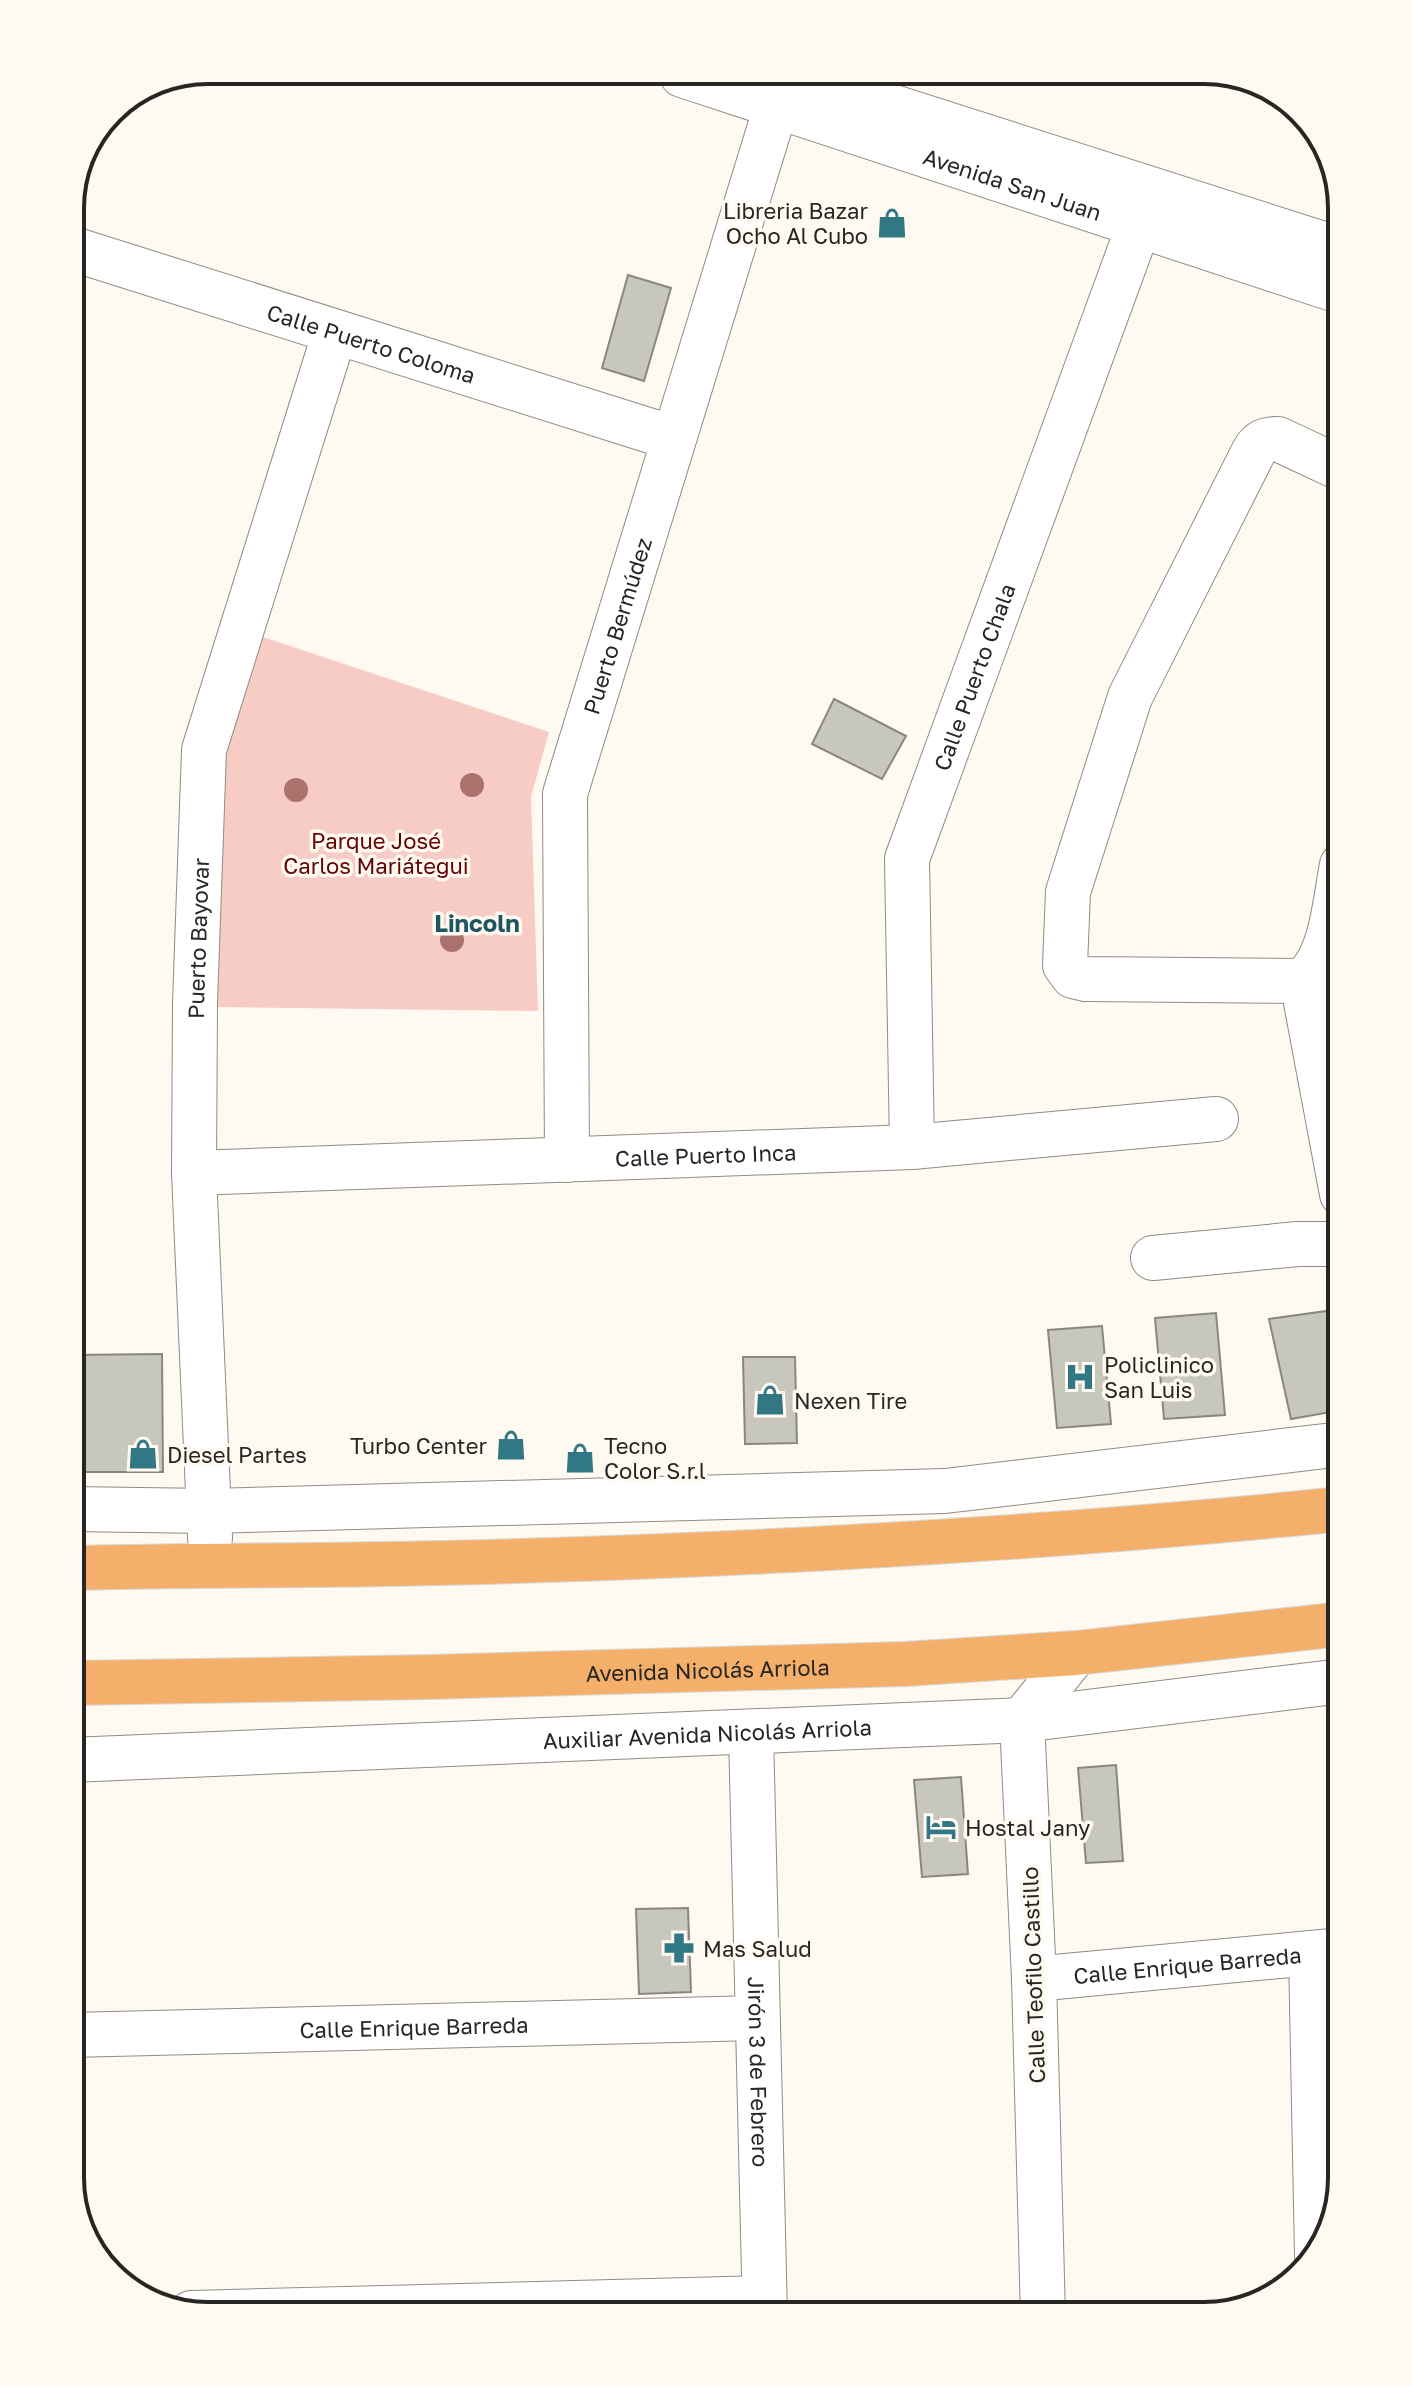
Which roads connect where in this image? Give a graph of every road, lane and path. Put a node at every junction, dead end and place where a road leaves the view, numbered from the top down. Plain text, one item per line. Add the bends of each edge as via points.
1 (743, 84) edge
2 (783, 90) edge
3 (1139, 225) junction
4 (1328, 246) edge
5 (84, 252) edge
6 (1328, 287) edge
7 (335, 332) junction
8 (673, 438) junction
9 (1328, 462) edge
10 (1328, 933) edge
11 (1302, 981) junction
12 (1216, 1119) dead end
13 (1328, 1119) edge
14 (912, 1147) junction
15 (567, 1160) junction
16 (194, 1173) junction
17 (1328, 1244) edge
18 (1153, 1258) dead end
19 (1328, 1446) edge
20 (84, 1509) edge
21 (1328, 1510) edge
22 (210, 1511) junction
23 (210, 1565) junction
24 (84, 1568) edge
25 (1328, 1626) edge
26 (1076, 1653) junction
27 (84, 1683) edge
28 (1328, 1683) edge
29 (1022, 1720) junction
30 (751, 1732) junction
31 (84, 1759) edge
32 (1326, 1951) edge
33 (1034, 1979) junction
34 (756, 2018) junction
35 (84, 2035) edge
36 (1320, 2221) edge
37 (764, 2302) edge
38 (1043, 2302) edge

1 - 2 street, Avenida San Juan
2 - 3 street, Avenida San Juan
2 - 4 street, Avenida San Juan
2 - 8 street, Puerto Bermúdez
3 - 6 street, Avenida San Juan
3 - 14 street, Calle Puerto Chala via 907,859
5 - 7 street, Calle Puerto Coloma
7 - 8 street, Calle Puerto Coloma
7 - 16 street, Puerto Bayovar via 204,750
8 - 15 street, Puerto Bermúdez via 565,794
9 - 11 street via 1278,439 1267,439 1254,451 1130,697 1068,892 1065,965 1073,976
10 - 11 street via 1324,953
11 - 13 street
12 - 14 street, Calle Puerto Inca
14 - 15 street, Calle Puerto Inca
15 - 16 street, Calle Puerto Inca
16 - 22 street, Puerto Bayovar
17 - 18 street
19 - 22 street via 945,1491
20 - 22 street
21 - 23 main road via 884,1546
22 - 23 street, Puerto Bayovar
23 - 24 main road
25 - 26 main road, Avenida Nicolás Arriola
26 - 27 main road, Avenida Nicolás Arriola via 687,1671
26 - 29 street
28 - 29 street, Auxiliar Avenida Nicolás Arriola
29 - 30 street, Auxiliar Avenida Nicolás Arriola
29 - 33 street, Calle Teofilo Castillo
30 - 31 street, Auxiliar Avenida Nicolás Arriola
30 - 34 street, Jirón 3 de Febrero
32 - 33 street, Calle Enrique Barreda
32 - 36 street
33 - 38 street, Calle Teofilo Castillo
34 - 35 street, Calle Enrique Barreda
34 - 37 street, Jirón 3 de Febrero

